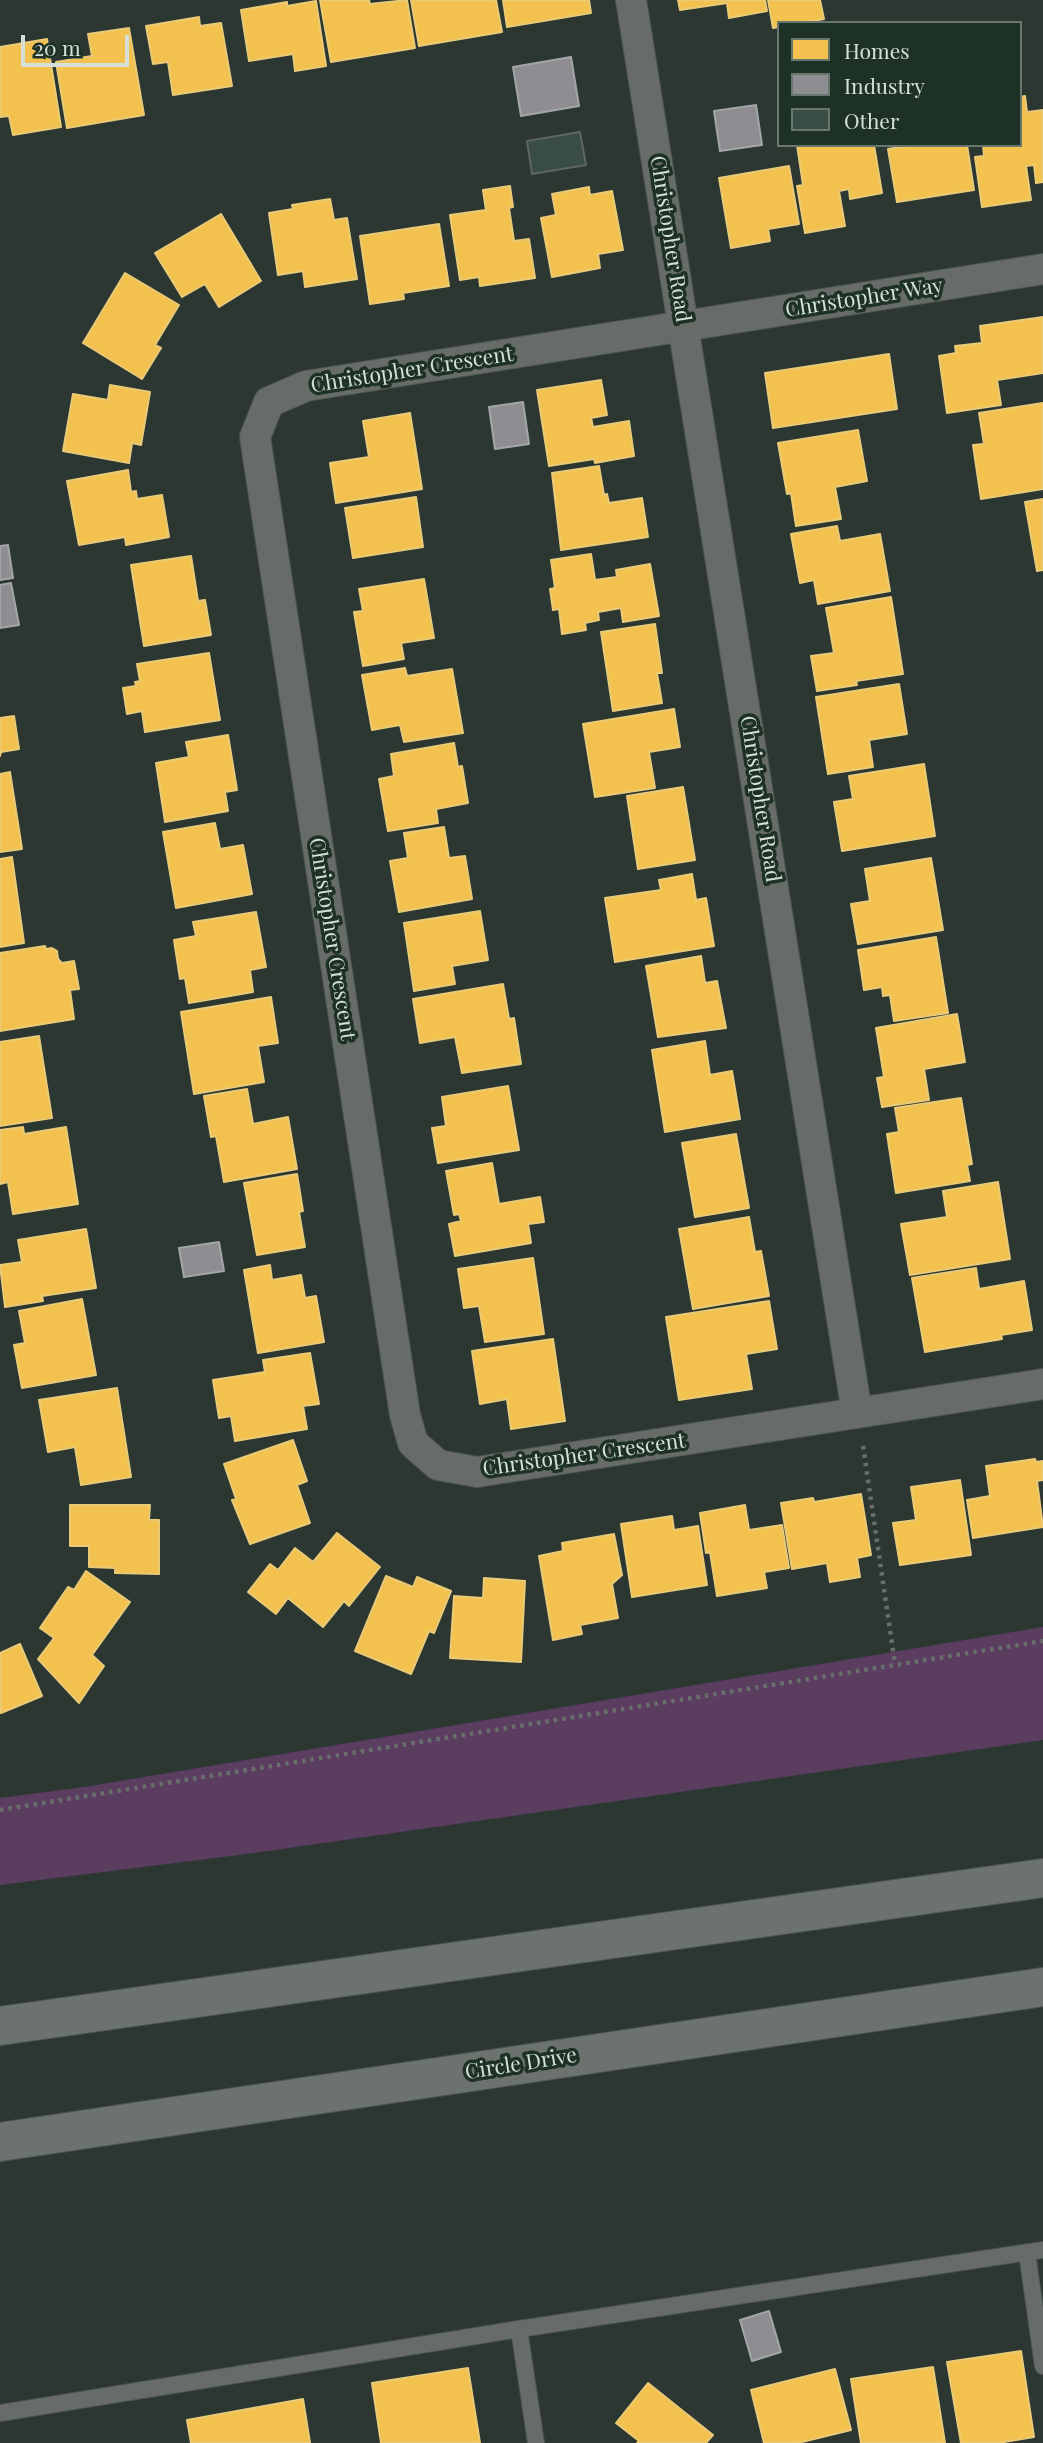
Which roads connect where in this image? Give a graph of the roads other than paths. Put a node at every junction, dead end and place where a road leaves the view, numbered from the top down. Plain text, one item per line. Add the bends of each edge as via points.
1 (631, 0) edge
2 (1043, 269) edge
3 (685, 326) junction
4 (1043, 1384) edge
5 (858, 1413) junction
6 (1043, 1878) edge
7 (1043, 1987) edge
8 (175, 2000) junction
9 (0, 2014) edge
10 (0, 2026) edge
11 (0, 2142) edge
12 (1035, 2252) edge
13 (519, 2329) junction
14 (1043, 2366) edge
15 (0, 2413) edge
16 (536, 2443) edge

1 - 3 street, Christopher Road
2 - 3 street, Christopher Way
3 - 5 street, Christopher Road
3 - 5 street, Christopher Crescent via 306,386 268,402 255,437 405,1415 413,1443 438,1465 477,1472
4 - 5 street
6 - 8 highway
7 - 11 highway, Circle Drive
8 - 9 highway
8 - 10 highway
12 - 13 lane
12 - 14 lane
13 - 15 lane
13 - 16 lane

